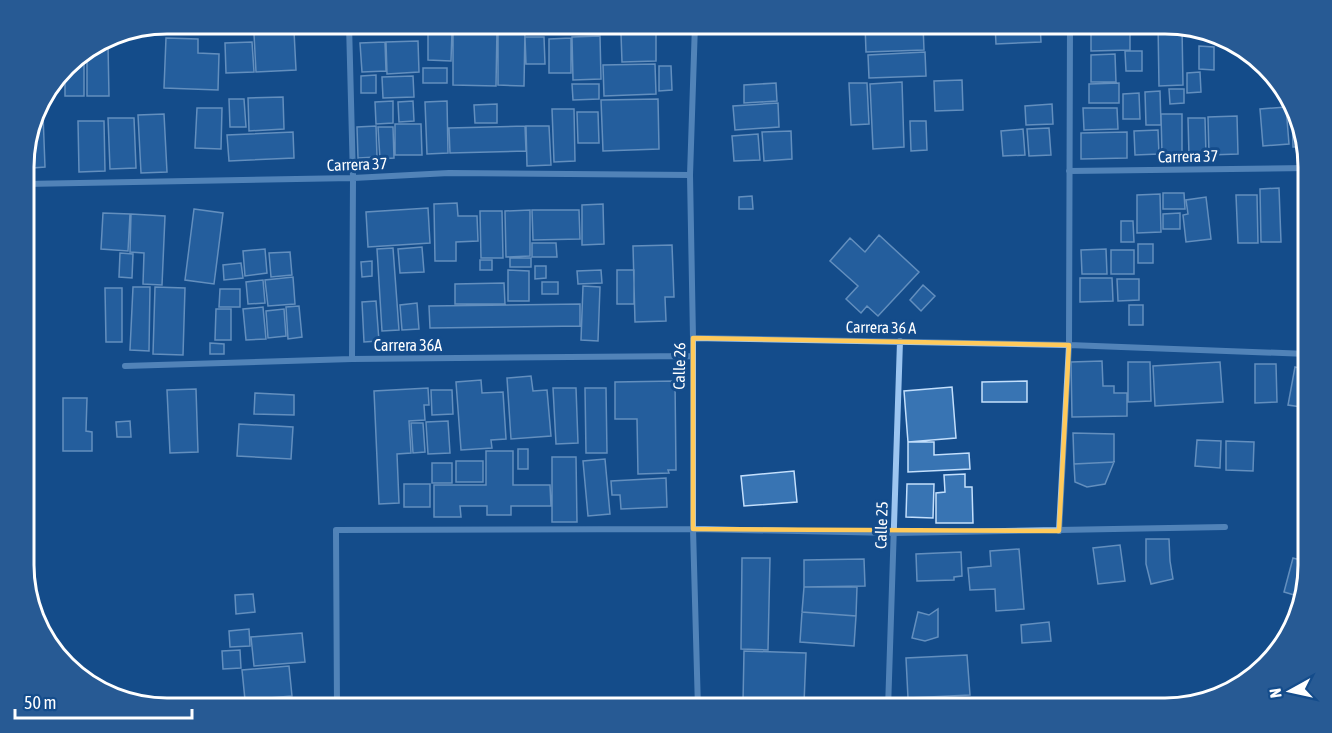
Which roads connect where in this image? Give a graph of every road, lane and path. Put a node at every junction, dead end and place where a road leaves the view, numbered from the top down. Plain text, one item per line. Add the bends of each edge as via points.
1 (695, 34) edge
2 (1070, 34) edge
3 (349, 35) edge
4 (1298, 168) edge
5 (1070, 171) junction
6 (690, 175) junction
7 (353, 178) junction
8 (35, 184) edge
9 (693, 338) junction
10 (900, 341) junction
11 (1069, 345) junction
12 (1298, 354) edge
13 (692, 356) junction
14 (352, 358) junction
15 (125, 366) dead end
16 (1225, 527) dead end
17 (693, 529) junction
18 (1059, 531) junction
19 (894, 533) junction
20 (337, 698) edge
21 (698, 698) edge
22 (888, 698) edge

1 - 6 street, Calle 26
2 - 5 street
3 - 7 street
4 - 5 street, Carrera 37
5 - 11 street
6 - 7 street, Carrera 37 via 449,173
6 - 9 street, Calle 26
7 - 8 street, Carrera 37
7 - 14 street
9 - 10 street, Carrera 36 A
9 - 13 street, Calle 26
10 - 11 street, Carrera 36 A
10 - 19 street, Calle 25
11 - 12 street, Carrera 36 A
11 - 18 street
13 - 14 street, Carrera 36A
13 - 17 street, Calle 26
14 - 15 street, Carrera 36A
16 - 18 street
17 - 19 street
17 - 20 street via 336,530
17 - 21 street, Calle 26
18 - 19 street
19 - 22 street, Calle 25

